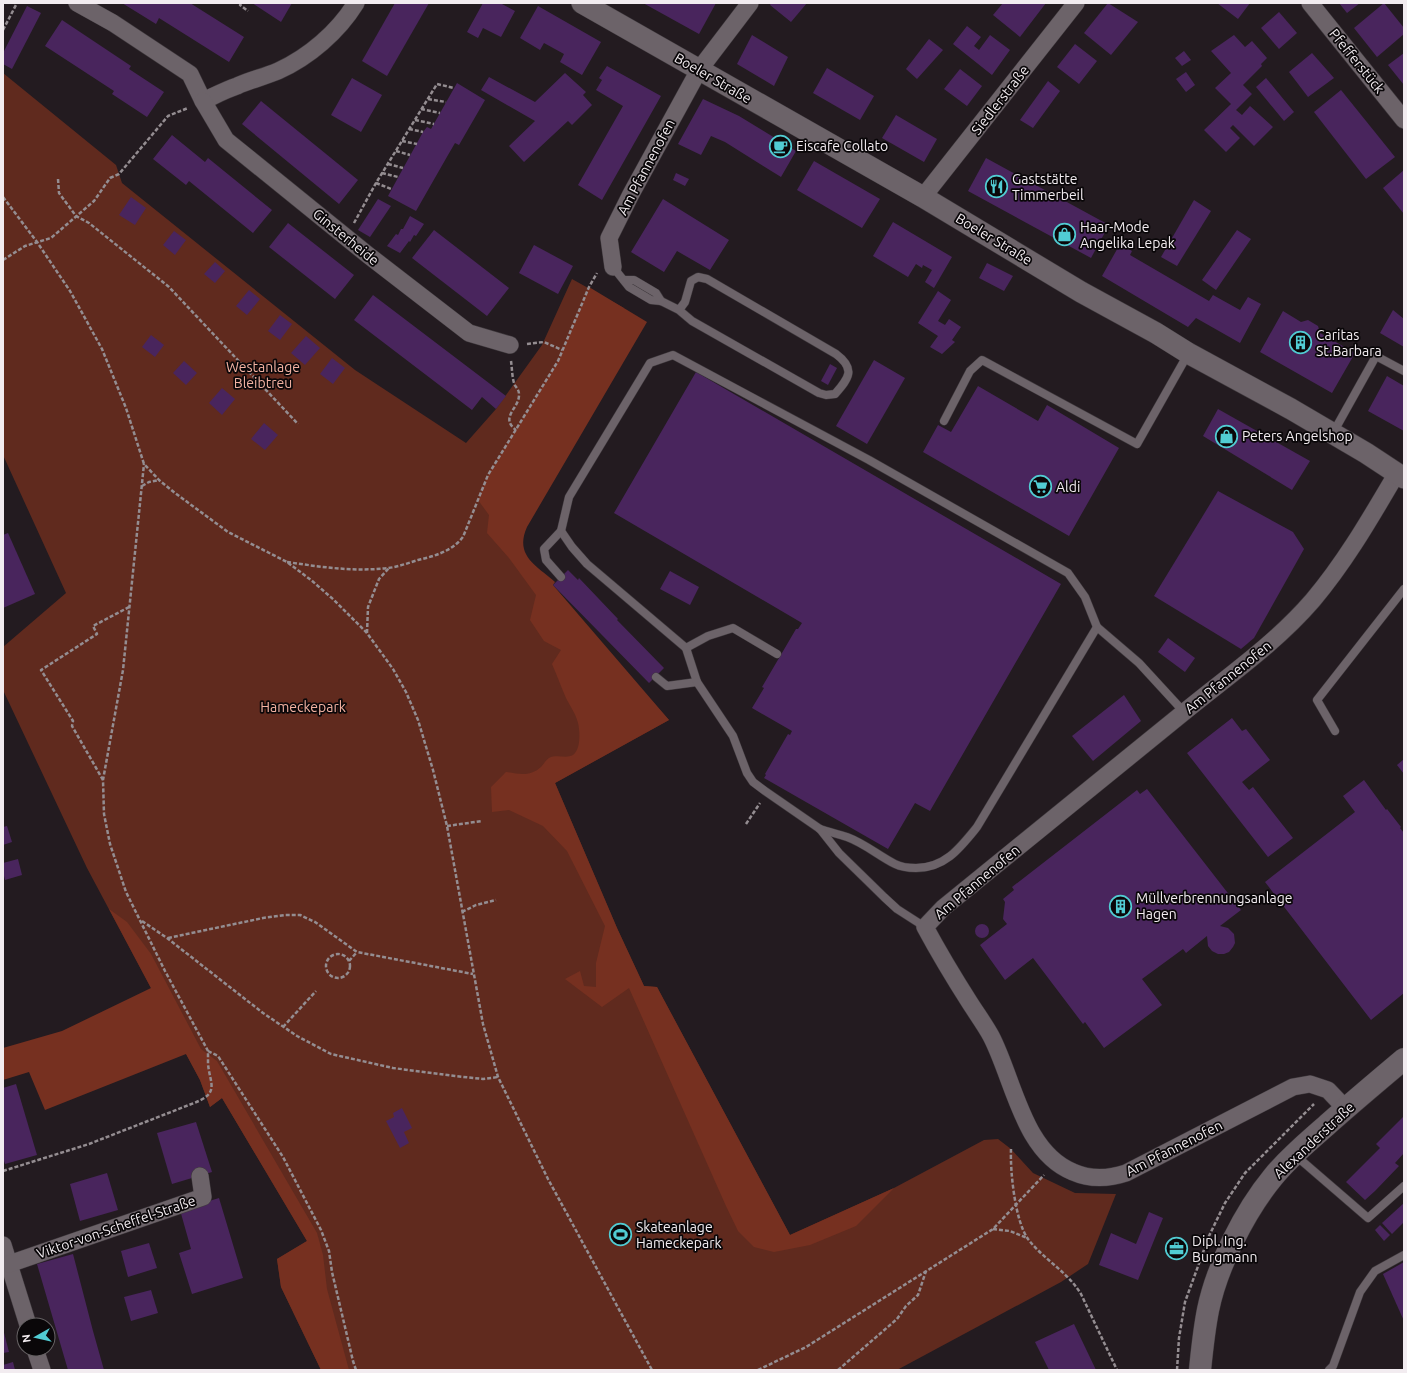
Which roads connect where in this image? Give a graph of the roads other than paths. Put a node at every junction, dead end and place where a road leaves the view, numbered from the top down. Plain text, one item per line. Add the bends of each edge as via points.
1 (77, 3) edge
2 (356, 3) edge
3 (582, 3) edge
4 (750, 3) edge
5 (1076, 3) edge
6 (1310, 3) edge
7 (699, 70) junction
8 (203, 101) junction
9 (1404, 120) edge
10 (923, 198) junction
11 (613, 267) joint
12 (679, 310) junction
13 (510, 345) road end
14 (1188, 353) junction
15 (1404, 371) edge
16 (944, 421) dead end
17 (1333, 434) junction
18 (1401, 475) edge
19 (561, 531) junction
20 (561, 577) dead end
21 (1404, 589) edge
22 (1097, 626) junction
23 (686, 648) junction
24 (777, 654) dead end
25 (656, 677) dead end
26 (696, 682) junction
27 (1184, 712) junction
28 (1335, 731) dead end
29 (820, 829) junction
30 (925, 927) junction
31 (1404, 1059) edge
32 (1346, 1109) junction
33 (1295, 1154) junction
34 (200, 1176) dead end
35 (1404, 1186) edge
36 (3, 1245) edge
37 (1404, 1255) edge
38 (9, 1264) junction
39 (26, 1317) edge
40 (38, 1357) edge
41 (42, 1370) edge
42 (1200, 1370) edge
43 (1329, 1370) edge

1 - 8 street, Ginsterheide via 113,23 190,74
2 - 8 street via 336,30 294,62
3 - 7 street, Boeler Straße
4 - 7 street, Am Pfannenofen
5 - 10 street, Siedlerstraße
6 - 9 street, Pfefferstück
7 - 10 street, Boeler Straße
7 - 11 street, Am Pfannenofen via 609,238
8 - 13 street, Ginsterheide via 226,140 346,238 469,333
10 - 14 street, Boeler Straße
11 - 12 lane via 624,280 634,280 656,292 661,301
12 - 12 lane via 692,321 818,393 835,394 849,373 849,366 845,360 836,354 707,279 698,277 691,281 685,302
14 - 16 lane via 1138,444 982,360 970,371
14 - 17 street, Boeler Straße
15 - 17 lane via 1376,356
17 - 18 street, Boeler Straße
18 - 27 street, Am Pfannenofen via 1337,570 1312,601 1267,647
19 - 20 lane via 544,549 546,560
19 - 22 lane via 569,498 650,363 673,355 869,460 1068,573 1085,597
19 - 23 lane via 587,564
21 - 28 lane via 1317,700
22 - 27 lane via 1138,663
22 - 29 lane via 977,826 949,857 938,865 924,868 904,867 847,837
23 - 24 lane via 708,636 733,628
23 - 26 lane
25 - 26 lane via 667,686
26 - 29 lane via 733,736 753,782
27 - 30 street, Am Pfannenofen via 943,908
29 - 30 lane via 839,853 896,909
30 - 32 street, Am Pfannenofen via 991,1035 1024,1118 1037,1142 1053,1161 1066,1170 1082,1176 1104,1178 1126,1173 1293,1087 1310,1084 1328,1090
31 - 32 main road, Alexanderstraße
32 - 33 main road, Alexanderstraße
33 - 35 lane via 1368,1218
33 - 42 main road, Alexanderstraße via 1273,1177 1255,1202 1232,1243 1208,1308
34 - 38 street, Viktor-von-Scheffel-Straße via 203,1197
36 - 38 street
37 - 43 lane via 1374,1271 1360,1292 1333,1366
38 - 39 street
40 - 41 street

